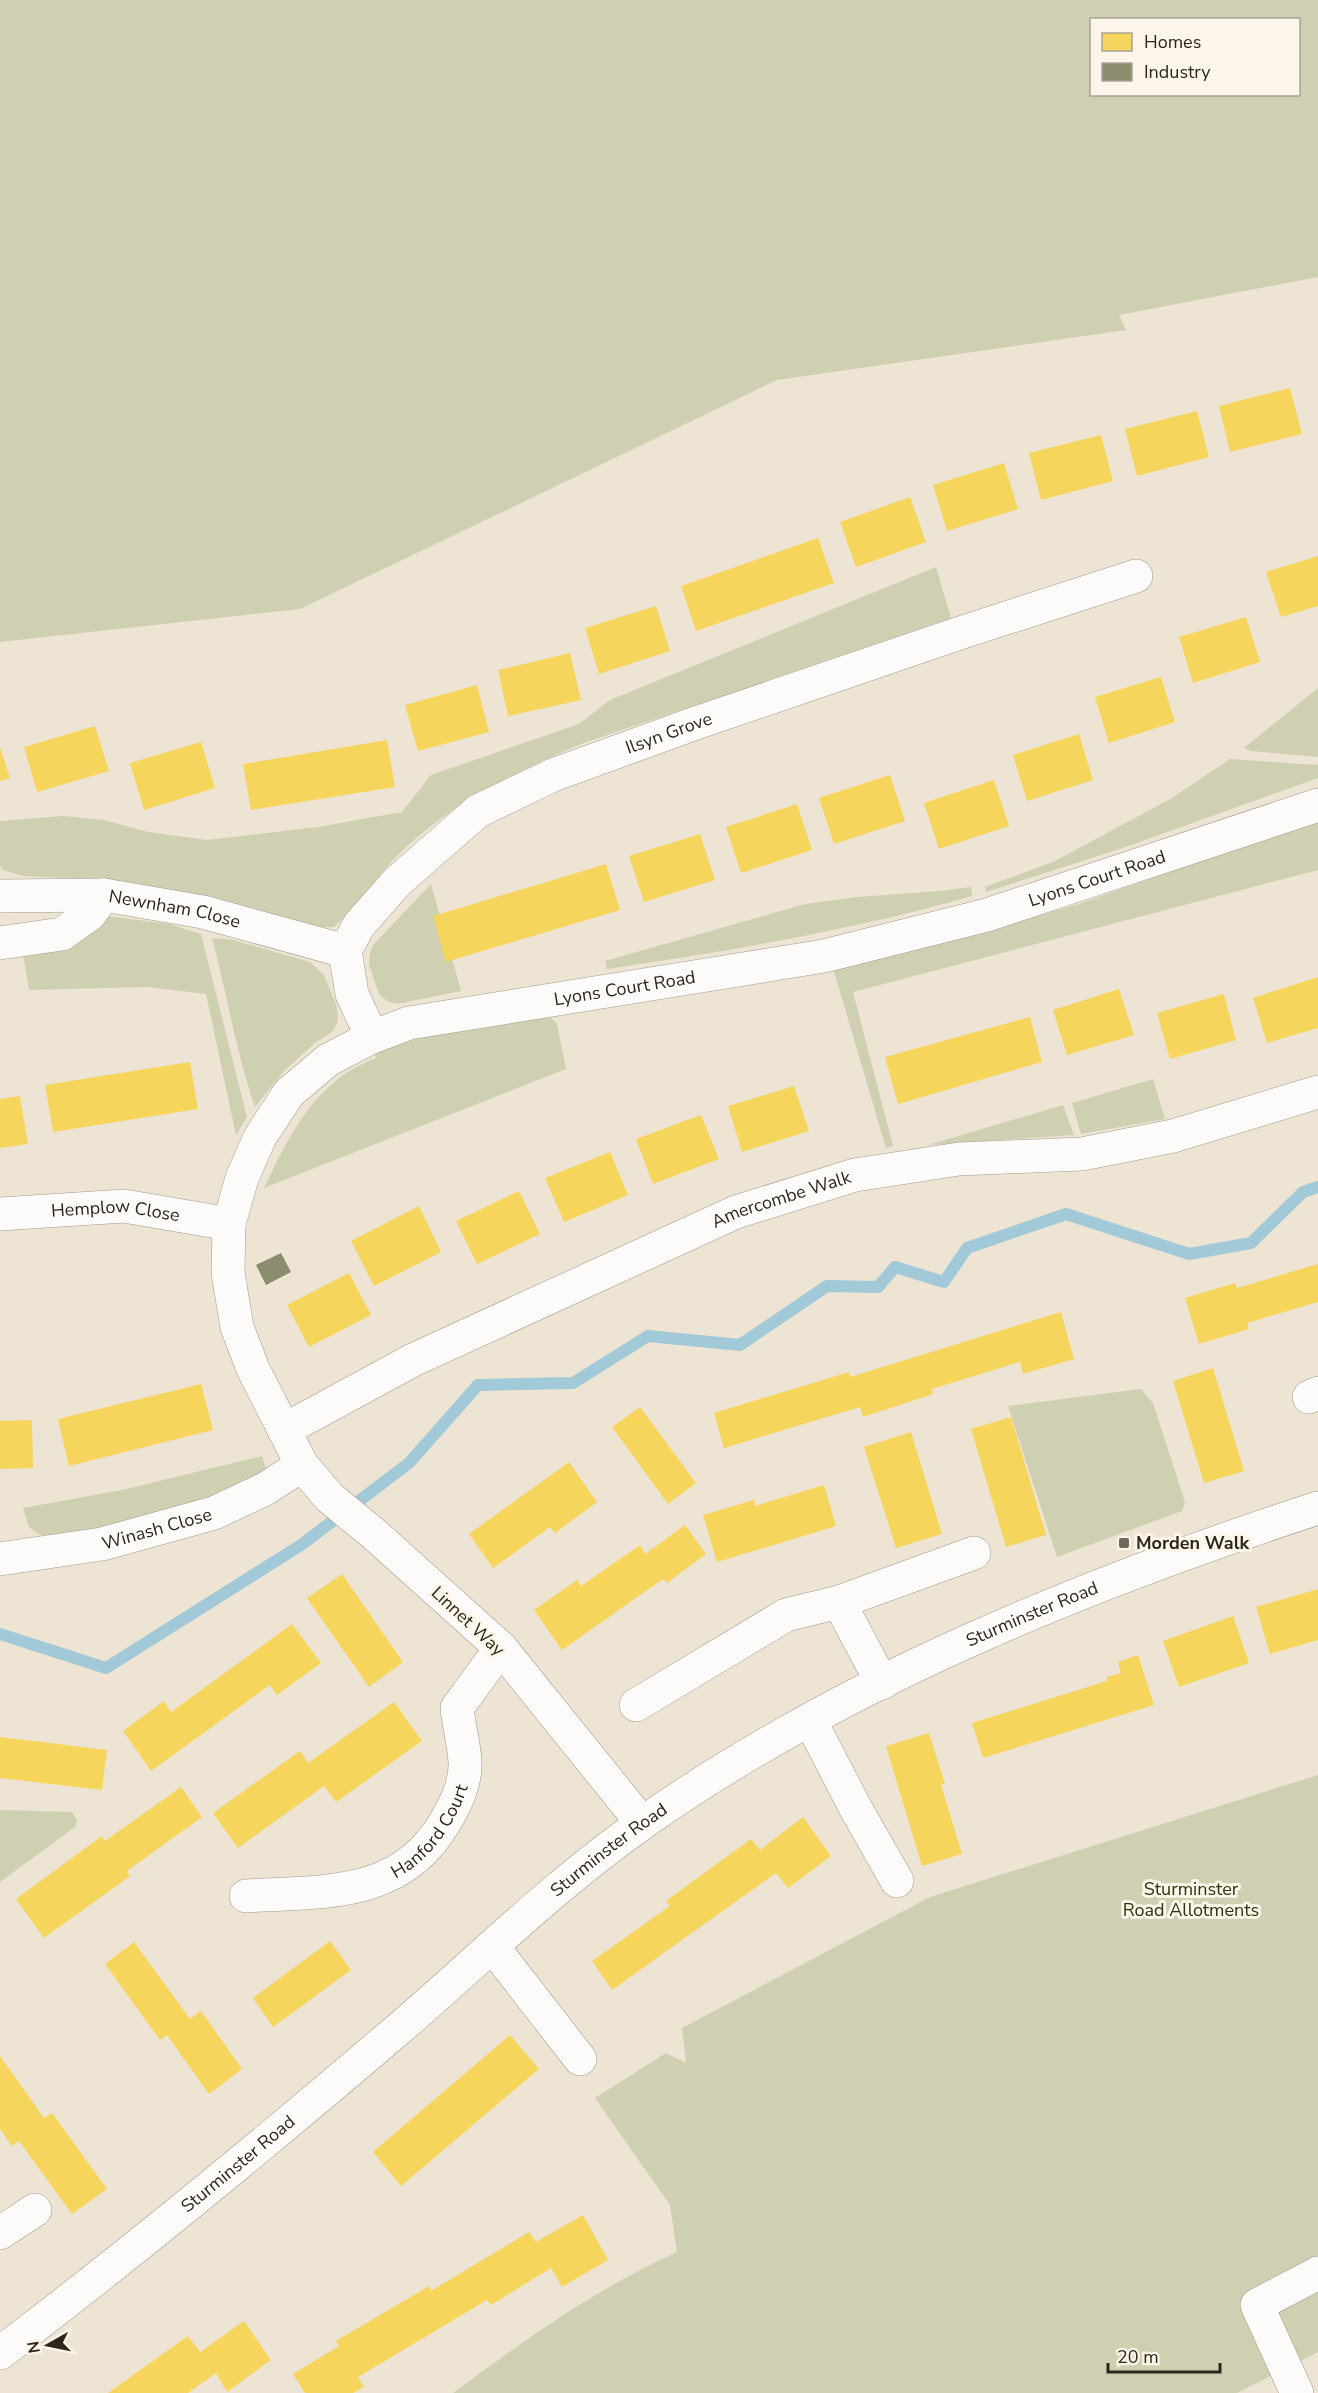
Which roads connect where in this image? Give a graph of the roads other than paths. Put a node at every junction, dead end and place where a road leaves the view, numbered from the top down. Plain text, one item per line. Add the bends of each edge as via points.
1 (1136, 576) dead end
2 (1318, 805) edge
3 (104, 895) junction
4 (0, 896) edge
5 (0, 943) edge
6 (345, 951) junction
7 (372, 1037) junction
8 (1318, 1092) edge
9 (0, 1214) edge
10 (229, 1224) junction
11 (284, 1430) junction
12 (302, 1465) junction
13 (1318, 1508) edge
14 (974, 1553) dead end
15 (0, 1559) edge
16 (839, 1602) junction
17 (501, 1648) junction
18 (882, 1683) junction
19 (636, 1705) dead end
20 (810, 1720) junction
21 (642, 1823) junction
22 (897, 1881) dead end
23 (246, 1896) dead end
24 (493, 1947) junction
25 (580, 2059) dead end
26 (35, 2210) dead end
27 (0, 2233) edge
28 (1318, 2273) edge
29 (0, 2353) edge
30 (1297, 2393) edge

1 - 6 street, Ilsyn Grove via 952,635 552,775 478,812 398,881 359,925
2 - 7 street, Lyons Court Road via 997,912 825,956 409,1023
3 - 4 street, Newnham Close
3 - 5 street via 90,914 62,934
3 - 6 street, Newnham Close via 203,912
6 - 7 street via 352,994
7 - 10 street, Lyons Court Road via 328,1060 289,1093 255,1147
8 - 11 street, Amercombe Walk via 1173,1136 1082,1154 959,1159 855,1175 736,1212 413,1360
9 - 10 street, Hemplow Close via 124,1206
10 - 11 street, Lyons Court Road via 228,1274 237,1327
11 - 12 street, Linnet Way
12 - 15 street, Winash Close via 265,1489 214,1513 102,1544
12 - 17 street, Linnet Way via 329,1497
13 - 18 street, Sturminster Road via 1202,1546 1044,1607
14 - 16 street
16 - 18 street
16 - 19 street via 786,1615
17 - 21 street, Linnet Way
17 - 23 street, Hanford Court via 458,1708 465,1764 458,1801 437,1837 411,1862 379,1882 348,1890
18 - 20 street, Sturminster Road
20 - 21 street, Sturminster Road via 712,1776
20 - 22 street
21 - 24 street, Sturminster Road via 567,1880
24 - 25 street
24 - 29 street, Sturminster Road via 104,2274
26 - 27 street
28 - 30 street via 1257,2305

